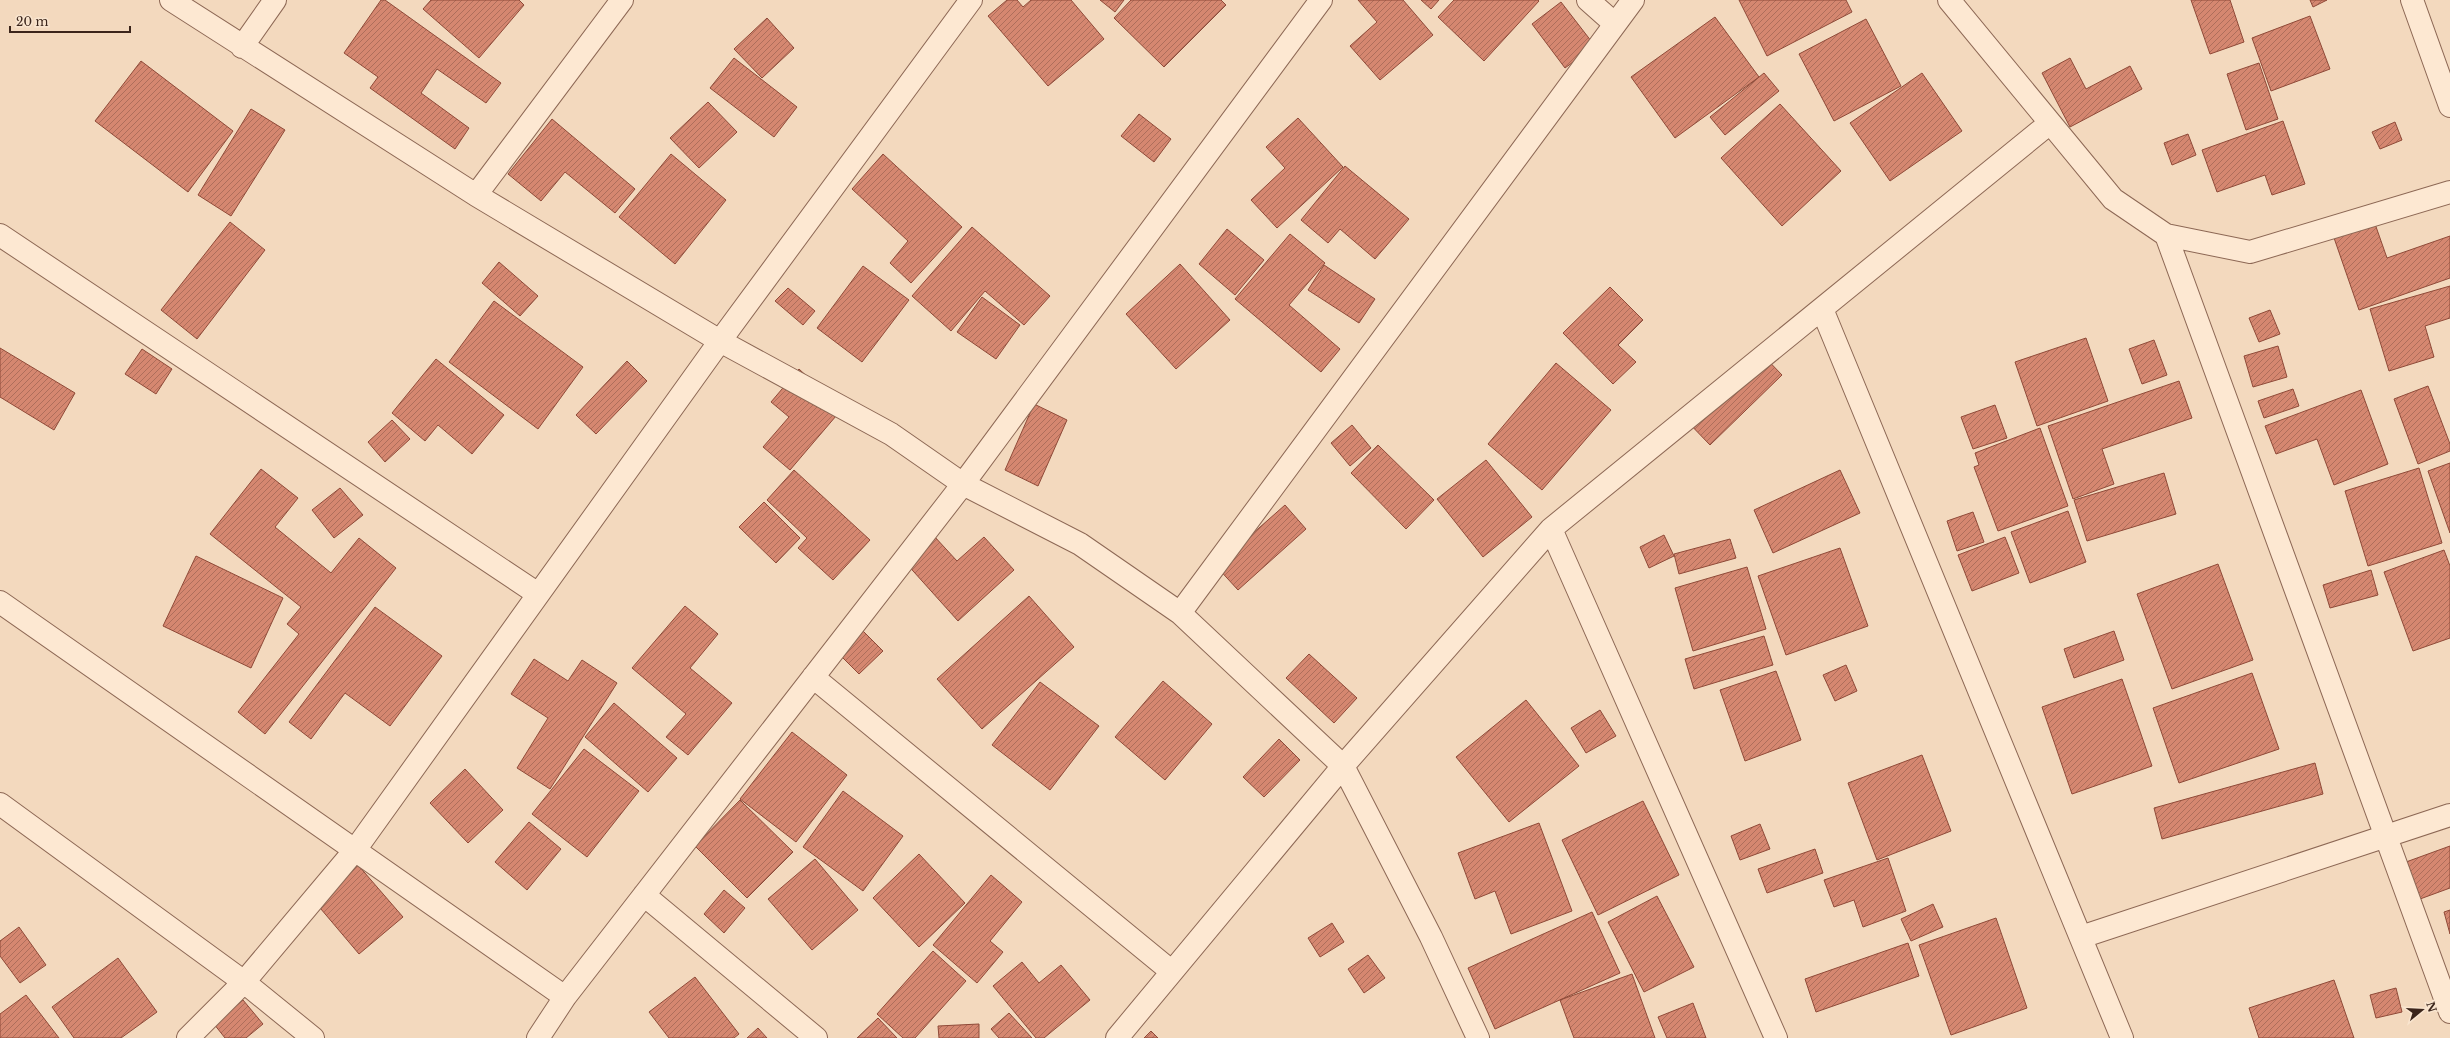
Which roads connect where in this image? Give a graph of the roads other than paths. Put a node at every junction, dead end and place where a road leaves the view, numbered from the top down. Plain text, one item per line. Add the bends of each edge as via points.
1 (171, 0) edge
2 (276, 0) edge
3 (622, 0) edge
4 (971, 0) edge
5 (1321, 0) edge
6 (1588, 0) edge
7 (1633, 0) edge
8 (1949, 0) edge
9 (2412, 0) edge
10 (1615, 24) junction
11 (242, 46) junction
12 (2450, 106) edge
13 (2050, 124) junction
14 (2450, 192) edge
15 (476, 195) junction
16 (0, 235) edge
17 (2166, 235) junction
18 (1822, 309) junction
19 (720, 341) junction
20 (963, 484) junction
21 (1551, 529) junction
22 (538, 594) junction
23 (0, 602) edge
24 (1180, 613) junction
25 (813, 677) junction
26 (1343, 766) junction
27 (0, 804) edge
28 (2450, 815) edge
29 (2386, 836) junction
30 (355, 850) junction
31 (644, 895) junction
32 (2081, 937) junction
33 (1171, 971) junction
34 (244, 982) junction
35 (565, 997) junction
36 (2450, 1012) edge
37 (188, 1038) edge
38 (313, 1038) edge
39 (538, 1038) edge
40 (816, 1038) edge
41 (1117, 1038) edge
42 (1478, 1038) edge
43 (1776, 1038) edge
44 (2122, 1038) edge

1 - 11 street
2 - 11 street
3 - 15 street
4 - 19 street
5 - 20 street
6 - 10 street
7 - 10 street
8 - 13 street
9 - 12 street
10 - 24 street
11 - 15 street
13 - 17 street via 2113,199
13 - 18 street
14 - 17 street via 2250,252
15 - 19 street
16 - 22 street
17 - 29 street
18 - 21 street
18 - 32 street
19 - 20 street via 891,434
19 - 22 street
20 - 24 street via 1080,544
20 - 25 street
21 - 26 street
21 - 43 street
22 - 30 street
23 - 30 street
24 - 26 street
25 - 31 street
25 - 33 street
26 - 33 street
26 - 42 street via 1431,937
27 - 34 street
28 - 29 street
29 - 32 street
29 - 36 street
30 - 34 street
30 - 35 street
31 - 35 street
31 - 40 street
32 - 44 street
33 - 41 street
34 - 37 street
34 - 38 street
35 - 39 street

